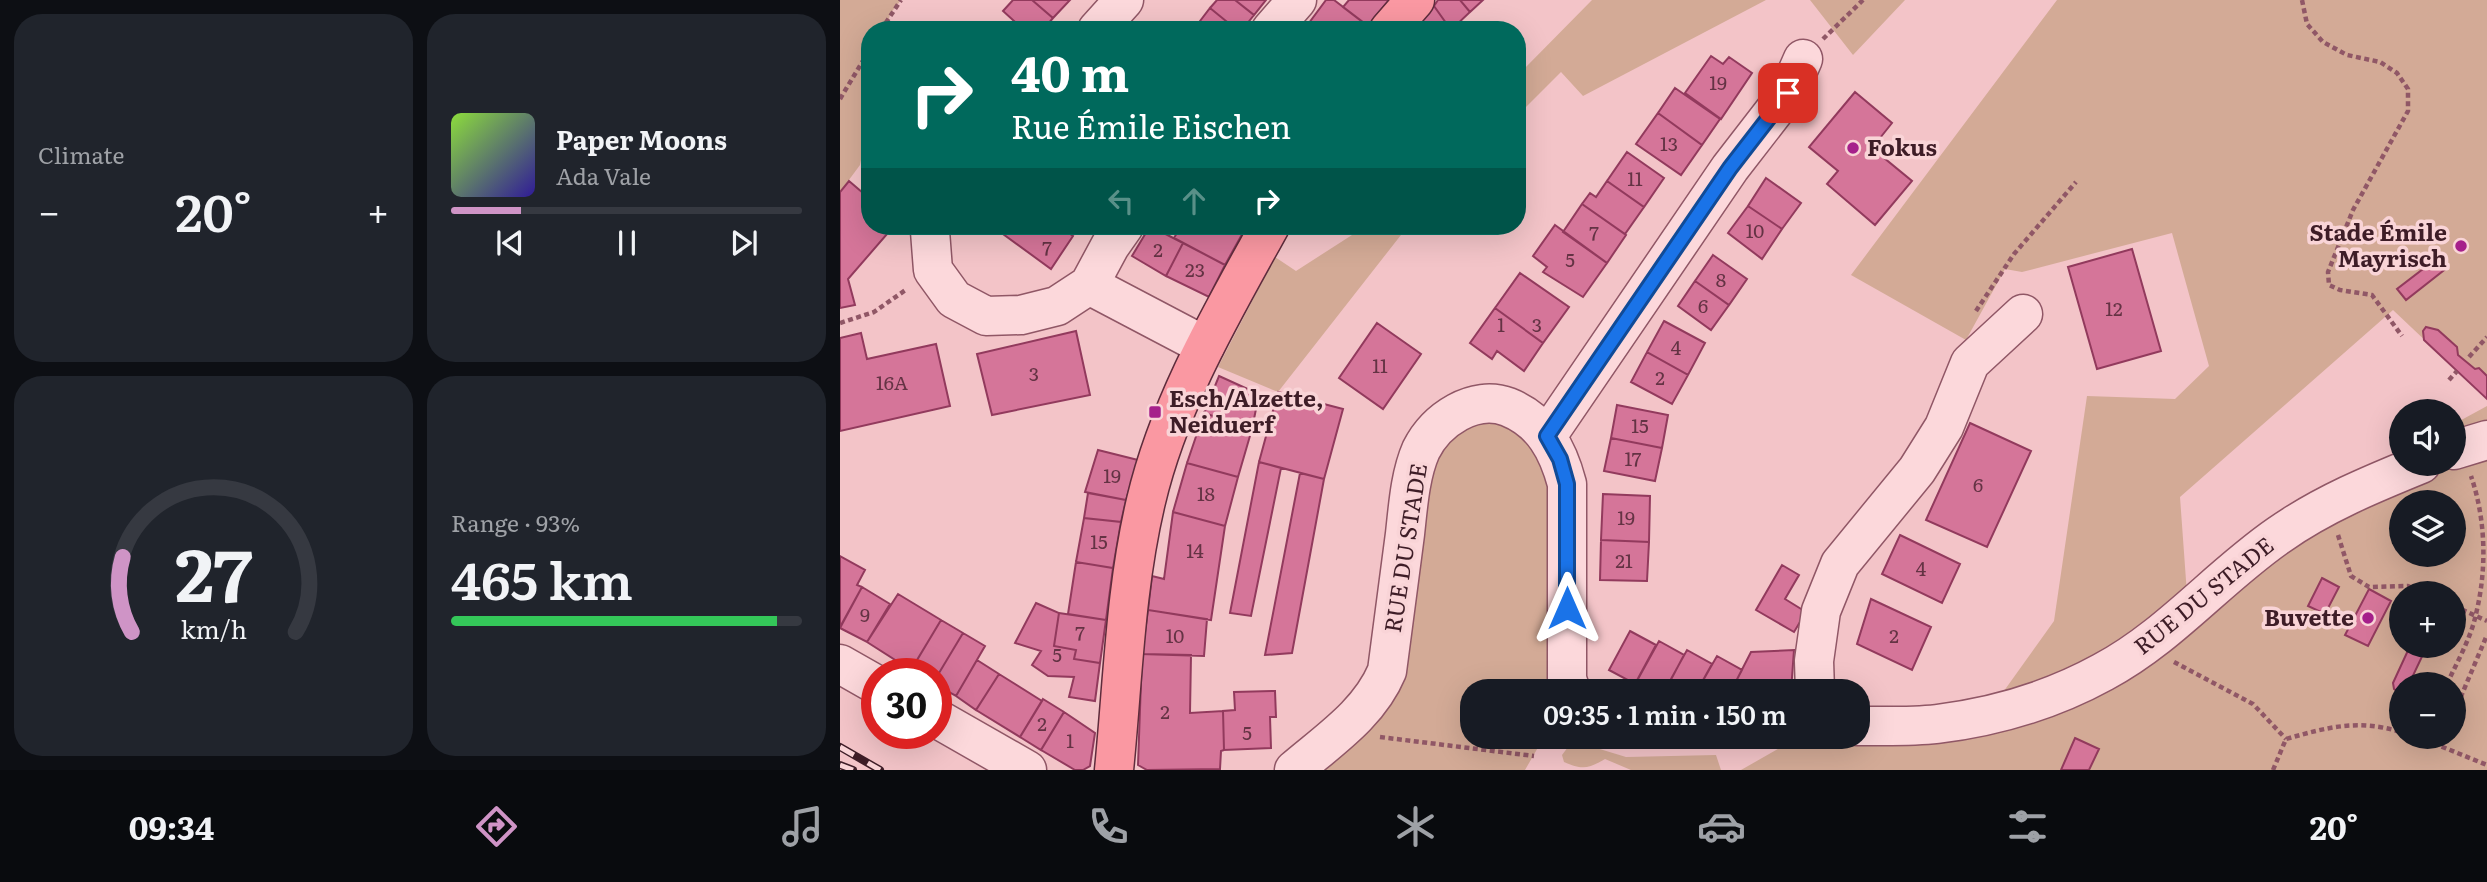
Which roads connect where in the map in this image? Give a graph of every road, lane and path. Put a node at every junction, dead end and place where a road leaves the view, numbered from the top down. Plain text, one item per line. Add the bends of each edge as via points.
1 (901, 0) edge
2 (1124, 0) edge
3 (1297, 0) edge
4 (1415, 0) edge
5 (1863, 0) edge
6 (2302, 0) edge
7 (887, 21) edge
8 (1105, 21) edge
9 (1279, 21) edge
10 (1398, 21) edge
11 (1803, 59) joint
12 (861, 64) edge
13 (840, 99) edge
14 (2076, 182) dead end
15 (930, 235) edge
16 (1118, 235) edge
17 (1265, 235) edge
18 (933, 270) junction
19 (1089, 285) junction
20 (1975, 313) dead end
21 (2023, 314) dead end
22 (840, 323) edge
23 (2402, 336) dead end
24 (2487, 337) edge
25 (1205, 346) junction
26 (2469, 357) dead end
27 (2457, 371) dead end
28 (2449, 380) dead end
29 (1547, 436) junction
30 (2469, 452) edge
31 (2393, 476) edge
32 (2327, 505) junction
33 (2389, 586) edge
34 (2466, 611) edge
35 (2476, 616) junction
36 (2487, 621) edge
37 (2487, 635) edge
38 (2153, 642) junction
39 (840, 664) edge
40 (2452, 672) edge
41 (861, 676) edge
42 (1567, 679) edge
43 (1815, 679) edge
44 (2466, 685) edge
45 (1870, 726) edge
46 (952, 727) edge
47 (2389, 728) edge
48 (1372, 737) dead end
49 (2286, 739) junction
50 (2449, 749) edge
51 (1534, 756) dead end
52 (2487, 765) edge
53 (1027, 770) edge
54 (1114, 770) edge
55 (1294, 770) edge
56 (2273, 770) edge

1 - 7 path
2 - 8 street
3 - 9 street
4 - 10 main road
5 - 11 path
6 - 23 path via 2307,24 2323,42 2347,55 2380,62 2397,73 2407,89 2409,111 2353,210 2328,272 2329,285 2372,296
11 - 29 street via 1788,93 1730,168
12 - 13 path
14 - 20 path via 2014,254
15 - 18 street
16 - 19 street
17 - 25 main road
18 - 19 street via 954,299 986,316 1021,315 1056,306
18 - 22 path via 874,312
19 - 25 street
21 - 43 street via 1970,363 1944,426 1917,470 1840,564 1821,611
24 - 26 path
25 - 54 main road via 1172,422 1146,500 1128,610
27 - 28 path
29 - 42 street, RUE DU STADE via 1567,484
29 - 55 street, RUE DU STADE via 1529,418 1506,406 1484,404 1461,410 1439,424 1421,451 1410,495 1387,671 1377,694
30 - 35 path via 2480,500 2485,562
31 - 32 street, RUE DU STADE
32 - 33 path via 2351,576 2369,587
32 - 38 street, RUE DU STADE via 2278,535
34 - 35 path
35 - 36 path
35 - 40 path
37 - 44 path
38 - 45 street, RUE DU STADE via 2103,673 2048,698 1986,716 1934,724
38 - 49 path via 2178,666 2253,704
39 - 41 street
46 - 53 street
47 - 49 path via 2335,725
48 - 51 path
49 - 56 path
50 - 52 path

